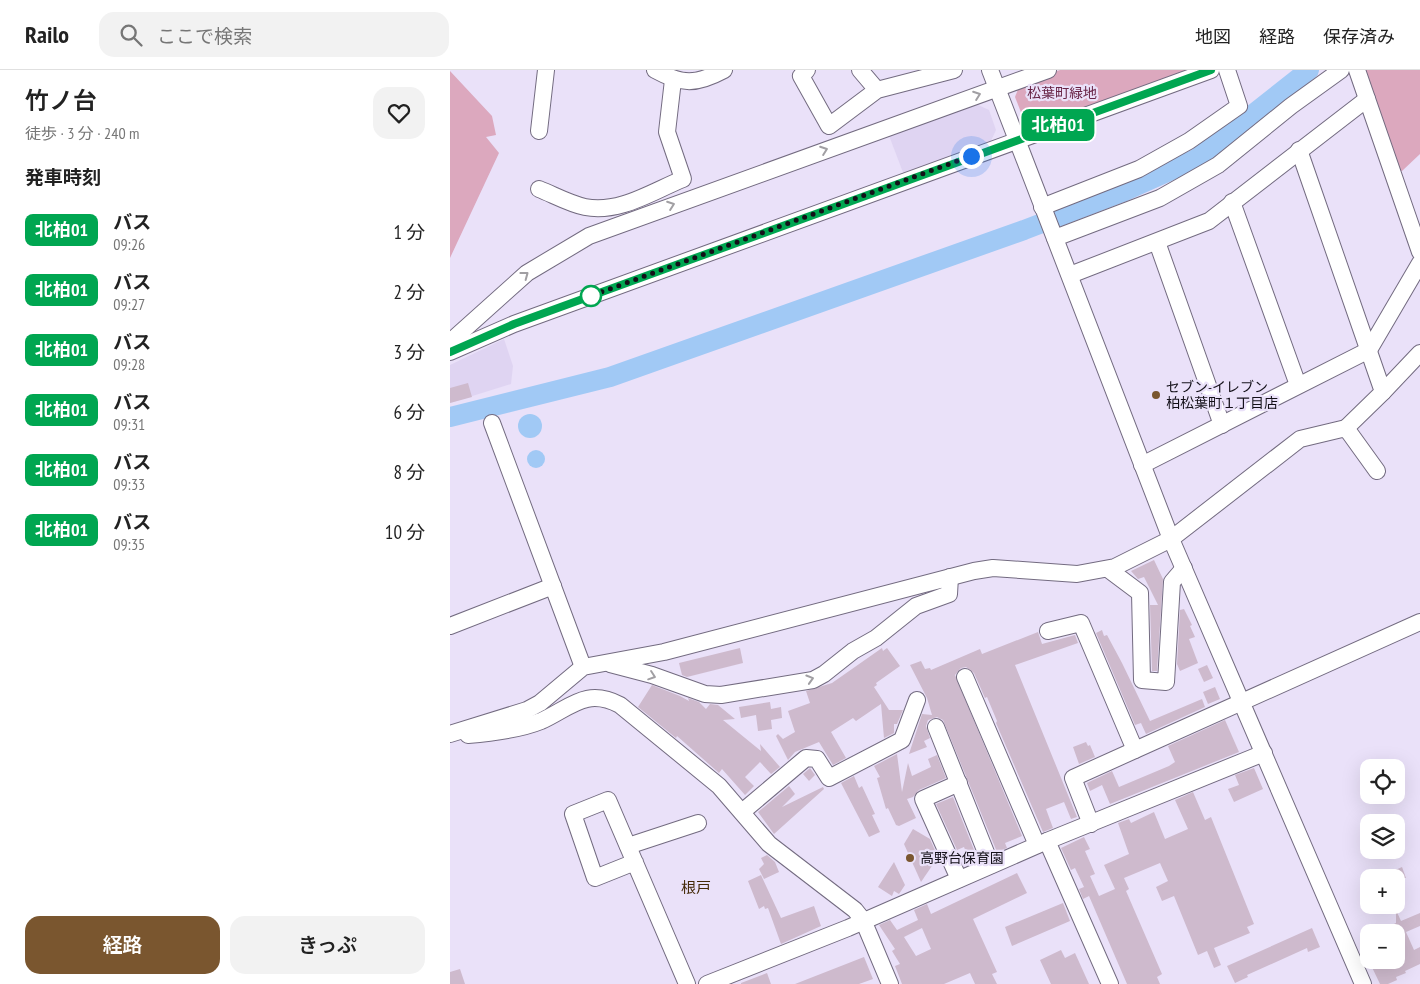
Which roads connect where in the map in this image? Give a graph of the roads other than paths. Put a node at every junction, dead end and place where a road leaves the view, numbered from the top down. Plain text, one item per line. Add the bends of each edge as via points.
1 (546, 70) edge
2 (654, 70) edge
3 (724, 70) edge
4 (807, 70) edge
5 (860, 70) edge
6 (954, 70) edge
7 (990, 70) edge
8 (1048, 70) edge
9 (1211, 70) edge
10 (1227, 70) edge
11 (1341, 70) edge
12 (1357, 70) edge
13 (673, 80) junction
14 (996, 88) junction
15 (877, 90) junction
16 (1367, 99) junction
17 (539, 131) dead end
18 (1016, 140) junction
19 (1299, 150) junction
20 (539, 189) dead end
21 (1232, 202) junction
22 (1043, 210) junction
23 (1054, 235) junction
24 (1157, 242) junction
25 (1420, 252) edge
26 (1420, 264) edge
27 (1070, 275) junction
28 (504, 291) junction
29 (514, 324) junction
30 (450, 342) edge
31 (1370, 350) junction
32 (450, 352) edge
33 (1420, 353) edge
34 (1298, 386) junction
35 (1382, 392) junction
36 (492, 423) dead end
37 (1222, 424) junction
38 (1346, 428) junction
39 (1142, 465) junction
40 (1377, 470) dead end
41 (1171, 539) junction
42 (1184, 568) junction
43 (1108, 569) junction
44 (950, 578) junction
45 (553, 586) junction
46 (1420, 622) edge
47 (450, 626) edge
48 (1048, 631) dead end
49 (606, 662) junction
50 (583, 667) junction
51 (965, 677) dead end
52 (917, 700) dead end
53 (1242, 702) junction
54 (936, 727) dead end
55 (450, 735) edge
56 (1135, 750) junction
57 (1264, 753) junction
58 (959, 783) junction
59 (742, 812) junction
60 (698, 823) dead end
61 (1091, 824) junction
62 (1042, 843) junction
63 (628, 846) junction
64 (635, 862) junction
65 (991, 865) junction
66 (958, 879) junction
67 (863, 920) junction
68 (687, 984) edge
69 (707, 984) edge
70 (890, 984) edge
71 (1110, 984) edge
72 (1363, 984) edge

1 - 17 street
2 - 13 street
3 - 13 street via 708,79
4 - 15 street via 801,76 829,126
5 - 15 street
6 - 15 street
7 - 14 street
8 - 14 street
9 - 18 street
10 - 22 street via 1239,106 1189,141 1139,169
11 - 23 street via 1218,165 1160,198
12 - 16 street
13 - 20 street via 667,132 684,179 615,208 602,209 584,207
14 - 18 street
28 -> 14 street via 552,256 599,231
16 - 19 street
16 - 25 street
18 - 22 street
18 - 29 street
19 - 21 street
19 - 31 street
21 - 24 street via 1209,221
21 - 34 street
22 - 23 street
23 - 27 street
24 - 27 street
24 - 37 street
26 - 31 street
27 - 39 street
28 - 29 street via 502,312
28 - 30 street
29 - 32 street
31 - 34 street
31 - 35 street
33 - 35 street
34 - 37 street
35 - 38 street
36 - 45 street
37 - 39 street
38 - 40 street
38 - 41 street via 1300,439
39 - 41 street
41 - 42 street
41 - 43 street
42 - 43 street via 1172,582 1166,682 1142,680 1140,593
42 - 53 street
43 - 44 street via 1077,574 993,568
44 - 49 street via 664,652
49 -> 44 street via 705,694 721,695 812,680 876,638 916,606 949,594
45 - 47 street
45 - 50 street
46 - 53 street
48 - 56 street via 1081,623
49 - 50 street
50 - 55 street via 552,695 534,706
51 - 62 street
52 - 59 street via 902,740 829,778 817,759 806,758
53 - 56 street
53 - 57 street
54 - 58 street
55 - 59 street via 494,732 541,721 588,698 614,702 699,768
56 - 61 street via 1073,778
57 - 61 street
57 - 72 street
58 - 65 street
58 - 66 street via 923,798
59 - 67 street via 768,844 849,905
60 - 63 street
61 - 62 street
62 - 65 street
62 - 71 street
63 - 64 street
63 - 64 street via 608,800 573,814 595,878
64 - 68 street
65 - 66 street
66 - 67 street
67 - 69 street
67 - 70 street

